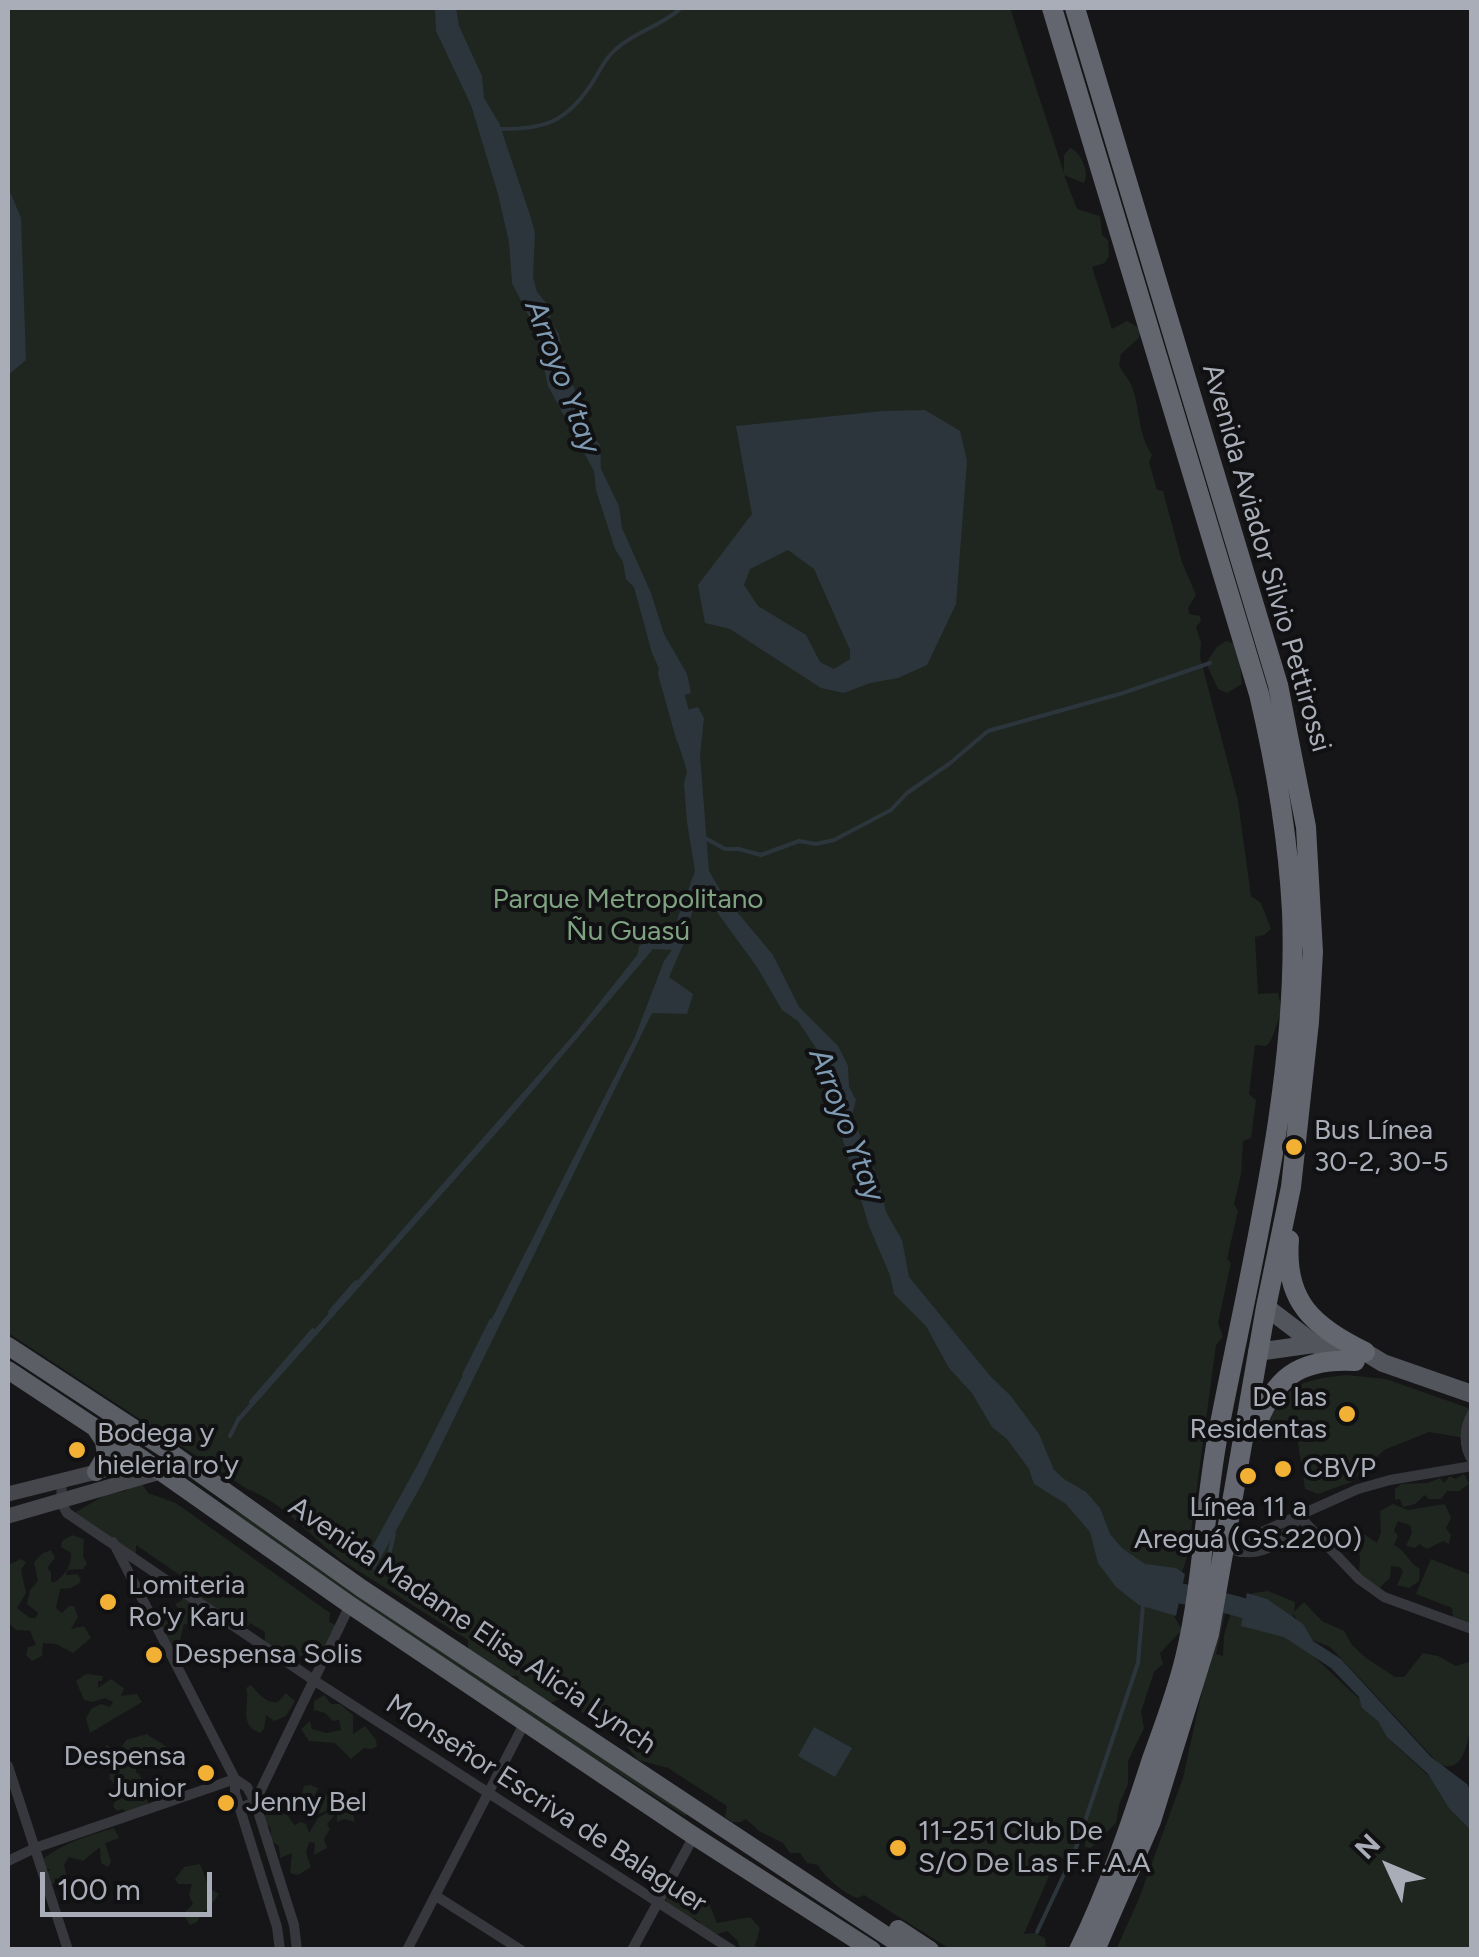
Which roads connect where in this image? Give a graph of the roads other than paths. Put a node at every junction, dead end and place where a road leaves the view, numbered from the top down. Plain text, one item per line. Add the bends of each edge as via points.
1 (1052, 8) edge
2 (1075, 8) edge
3 (1278, 1114) junction
4 (1291, 1188) junction
5 (1266, 1307) junction
6 (1314, 1344) junction
7 (8, 1346) edge
8 (1257, 1352) junction
9 (1368, 1359) junction
10 (8, 1370) edge
11 (1472, 1394) edge
12 (1472, 1414) edge
13 (96, 1428) junction
14 (144, 1460) junction
15 (1472, 1463) edge
16 (1214, 1467) junction
17 (1238, 1470) junction
18 (96, 1472) junction
19 (160, 1472) junction
20 (62, 1480) junction
21 (10, 1491) edge
22 (60, 1502) junction
23 (247, 1507) junction
24 (8, 1516) edge
25 (1300, 1517) junction
26 (113, 1541) junction
27 (1232, 1551) junction
28 (1211, 1572) junction
29 (350, 1605) junction
30 (1472, 1629) edge
31 (1199, 1635) junction
32 (1185, 1659) junction
33 (315, 1681) junction
34 (1195, 1682) junction
35 (526, 1721) junction
36 (8, 1766) edge
37 (236, 1779) junction
38 (488, 1794) junction
39 (255, 1802) junction
40 (240, 1808) junction
41 (704, 1817) junction
42 (694, 1836) junction
43 (35, 1848) junction
44 (8, 1861) edge
45 (436, 1896) junction
46 (657, 1902) junction
47 (68, 1950) edge
48 (280, 1950) edge
49 (296, 1950) edge
50 (406, 1950) edge
51 (521, 1950) edge
52 (632, 1950) edge
53 (732, 1950) edge
54 (852, 1950) edge
55 (872, 1950) edge
56 (908, 1950) edge
57 (930, 1950) edge
58 (1066, 1950) edge
59 (1080, 1950) edge
60 (1095, 1950) edge
61 (1109, 1950) edge

1 - 3 highway, Avenida Aviador Silvio Pettirossi via 1274,758 1292,912
2 - 4 highway, Avenida Aviador Silvio Pettirossi via 1270,653 1300,783 1313,952
3 - 5 highway via 1256,1288
3 - 16 highway, Avenida Aviador Silvio Pettirossi
4 - 5 highway, Avenida Aviador Silvio Pettirossi
4 - 9 highway via 1288,1252 1298,1300 1324,1330
5 - 6 main road
5 - 8 highway, Avenida Aviador Silvio Pettirossi
6 - 8 main road
6 - 9 main road via 1337,1356
7 - 23 highway, Avenida Madame Elisa Alicia Lynch
8 - 16 highway via 1240,1371
8 - 17 highway, Avenida Aviador Silvio Pettirossi
9 - 11 main road
9 - 17 highway via 1314,1362 1289,1375 1261,1409
10 - 13 highway, Avenida Madame Elisa Alicia Lynch
12 - 15 street via 1466,1428
13 - 14 highway, Avenida Madame Elisa Alicia Lynch
13 - 18 highway via 106,1455
14 - 18 main road
14 - 19 highway, Avenida Madame Elisa Alicia Lynch
14 - 23 highway via 166,1458 224,1501
15 - 25 street via 1358,1489
16 - 28 highway, Avenida Aviador Silvio Pettirossi
17 - 27 highway, Avenida Aviador Silvio Pettirossi
18 - 20 main road
19 - 22 main road
19 - 29 highway, Avenida Madame Elisa Alicia Lynch
20 - 21 main road
20 - 22 street
22 - 24 main road
22 - 26 street, Monseñor Escriva de Balaguer
23 - 41 highway, Avenida Madame Elisa Alicia Lynch
25 - 27 street
25 - 27 street via 1268,1551
25 - 30 street via 1368,1587
26 - 33 street, Monseñor Escriva de Balaguer
26 - 37 street
27 - 28 highway, Avenida Aviador Silvio Pettirossi
28 - 31 highway, Avenida Aviador Silvio Pettirossi
29 - 33 street
29 - 35 highway, Avenida Madame Elisa Alicia Lynch
31 - 32 highway, Avenida Aviador Silvio Pettirossi
31 - 34 highway, Avenida Aviador Silvio Pettirossi
32 - 58 highway
32 - 59 highway, Avenida Aviador Silvio Pettirossi
33 - 38 street, Monseñor Escriva de Balaguer
33 - 39 street
34 - 60 highway, Avenida Aviador Silvio Pettirossi via 1151,1822
34 - 61 highway via 1194,1713 1172,1796
35 - 38 street
35 - 42 highway, Avenida Madame Elisa Alicia Lynch
36 - 43 street
37 - 39 street
37 - 40 street
37 - 43 street
38 - 45 street
38 - 46 street, Monseñor Escriva de Balaguer
39 - 40 street
39 - 49 street
40 - 48 street
41 - 56 highway, Avenida Madame Elisa Alicia Lynch
41 - 57 highway via 728,1821
42 - 46 street
42 - 54 highway via 707,1853
42 - 55 highway, Avenida Madame Elisa Alicia Lynch
43 - 44 street
43 - 47 street
45 - 50 street
45 - 51 street
46 - 52 street
46 - 53 street, Monseñor Escriva de Balaguer

